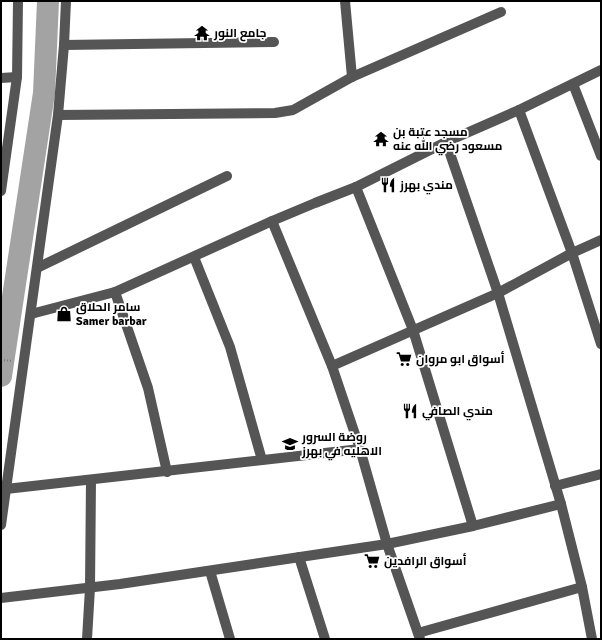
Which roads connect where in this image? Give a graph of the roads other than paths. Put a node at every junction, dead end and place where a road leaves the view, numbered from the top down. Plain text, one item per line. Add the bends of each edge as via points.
1 (18, 1) edge
2 (66, 1) edge
3 (345, 1) edge
4 (501, 12) dead end
5 (274, 42) dead end
6 (64, 45) junction
7 (601, 70) edge
8 (352, 77) junction
9 (1, 78) edge
10 (17, 78) junction
11 (573, 84) junction
12 (519, 110) junction
13 (58, 115) junction
14 (446, 142) junction
15 (601, 156) edge
16 (2, 174) edge
17 (227, 176) dead end
18 (356, 187) junction
19 (1, 191) edge
20 (272, 222) junction
21 (601, 240) edge
22 (572, 253) junction
23 (194, 257) junction
24 (37, 268) junction
25 (115, 292) junction
26 (498, 293) junction
27 (31, 314) junction
28 (413, 330) junction
29 (601, 344) edge
30 (332, 366) junction
31 (360, 449) junction
32 (262, 460) junction
33 (167, 472) junction
34 (601, 474) edge
35 (91, 480) junction
36 (556, 486) junction
37 (6, 489) junction
38 (561, 504) junction
39 (1, 525) edge
40 (473, 526) junction
41 (387, 544) junction
42 (299, 557) junction
43 (210, 571) junction
44 (582, 587) junction
45 (90, 588) junction
46 (1, 598) edge
47 (419, 636) edge
48 (87, 639) edge
49 (230, 639) edge
50 (325, 639) edge
51 (592, 639) edge

1 - 10 street
2 - 6 street
3 - 8 street
4 - 8 street
5 - 6 street
6 - 13 street
7 - 11 street
8 - 13 street via 293,110 275,113
9 - 10 street
10 - 16 street
11 - 12 street
11 - 15 street
12 - 14 street
12 - 22 street
13 - 24 street
14 - 18 street
14 - 26 street
16 - 19 street
17 - 24 street
18 - 20 street
18 - 28 street
20 - 23 street
20 - 30 street
21 - 22 street
22 - 26 street
22 - 29 street
23 - 25 street
23 - 32 street via 230,347
24 - 27 street
25 - 27 street
25 - 33 street via 148,388
26 - 28 street
26 - 36 street
27 - 37 street
28 - 30 street
28 - 40 street
30 - 31 street
31 - 32 street
31 - 41 street
32 - 33 street
33 - 35 street
34 - 36 street
35 - 37 street
35 - 45 street
36 - 38 street
37 - 39 street
38 - 40 street
38 - 44 street
40 - 41 street
41 - 42 street
41 - 47 street
42 - 43 street
42 - 50 street
43 - 45 street
43 - 49 street
44 - 47 street
44 - 51 street
45 - 46 street
45 - 48 street

